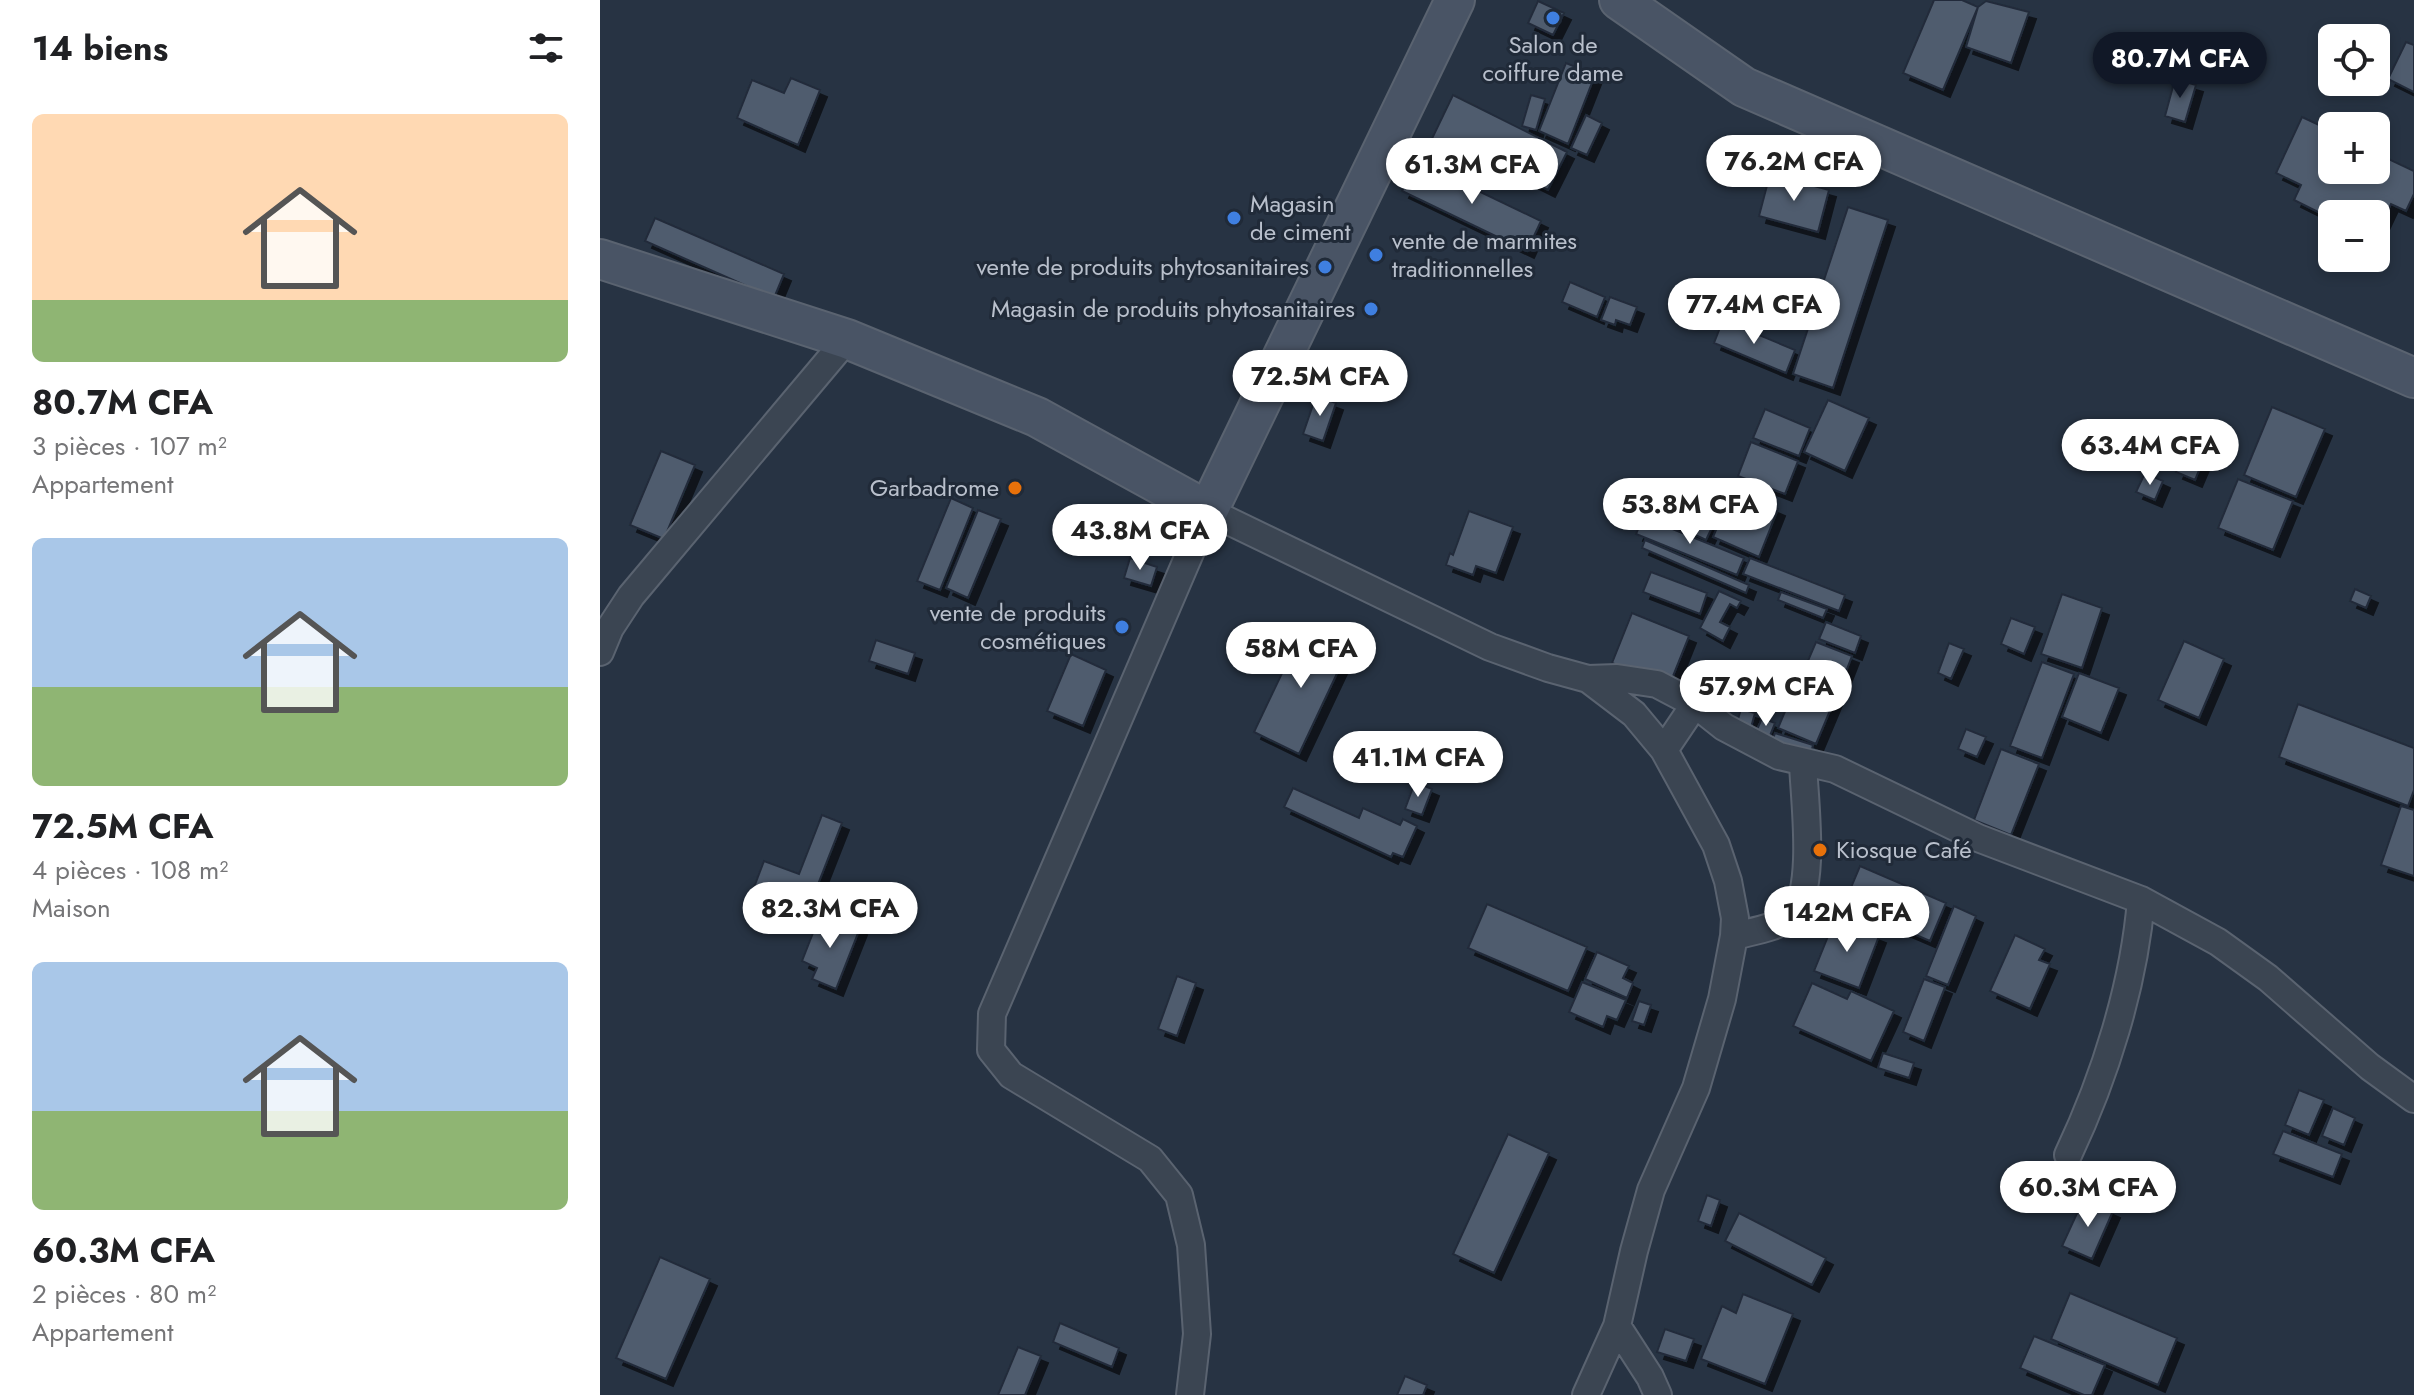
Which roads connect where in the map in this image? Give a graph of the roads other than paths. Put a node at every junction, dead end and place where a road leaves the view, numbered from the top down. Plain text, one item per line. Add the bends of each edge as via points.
1 (1455, 0) edge
2 (1619, 0) edge
3 (600, 259) edge
4 (847, 339) junction
5 (2414, 378) edge
6 (1208, 511) junction
7 (600, 652) edge
8 (1588, 679) junction
9 (1695, 704) junction
10 (1664, 750) junction
11 (1803, 763) junction
12 (2141, 900) junction
13 (1734, 936) junction
14 (2414, 1099) edge
15 (2068, 1155) dead end
16 (1617, 1326) junction
17 (1190, 1395) edge
18 (1586, 1395) edge
19 (1658, 1395) edge

1 - 6 street
2 - 5 street via 1744,87
3 - 4 street
4 - 6 street via 1037,417
4 - 7 street via 631,596
6 - 8 street via 1490,647
6 - 17 street via 992,1014 991,1050 1011,1075 1150,1159 1179,1195 1191,1245 1197,1334
8 - 9 street via 1657,684
8 - 10 street via 1634,714
9 - 10 street
9 - 11 street via 1724,727
10 - 13 street via 1716,845 1728,881
11 - 12 street via 1835,769 1978,838
11 - 13 street via 1808,842 1803,896 1790,918
12 - 14 street via 2256,969
12 - 15 street via 2130,979 2094,1094
13 - 16 street via 1710,1043 1651,1190
16 - 18 street
16 - 19 street

